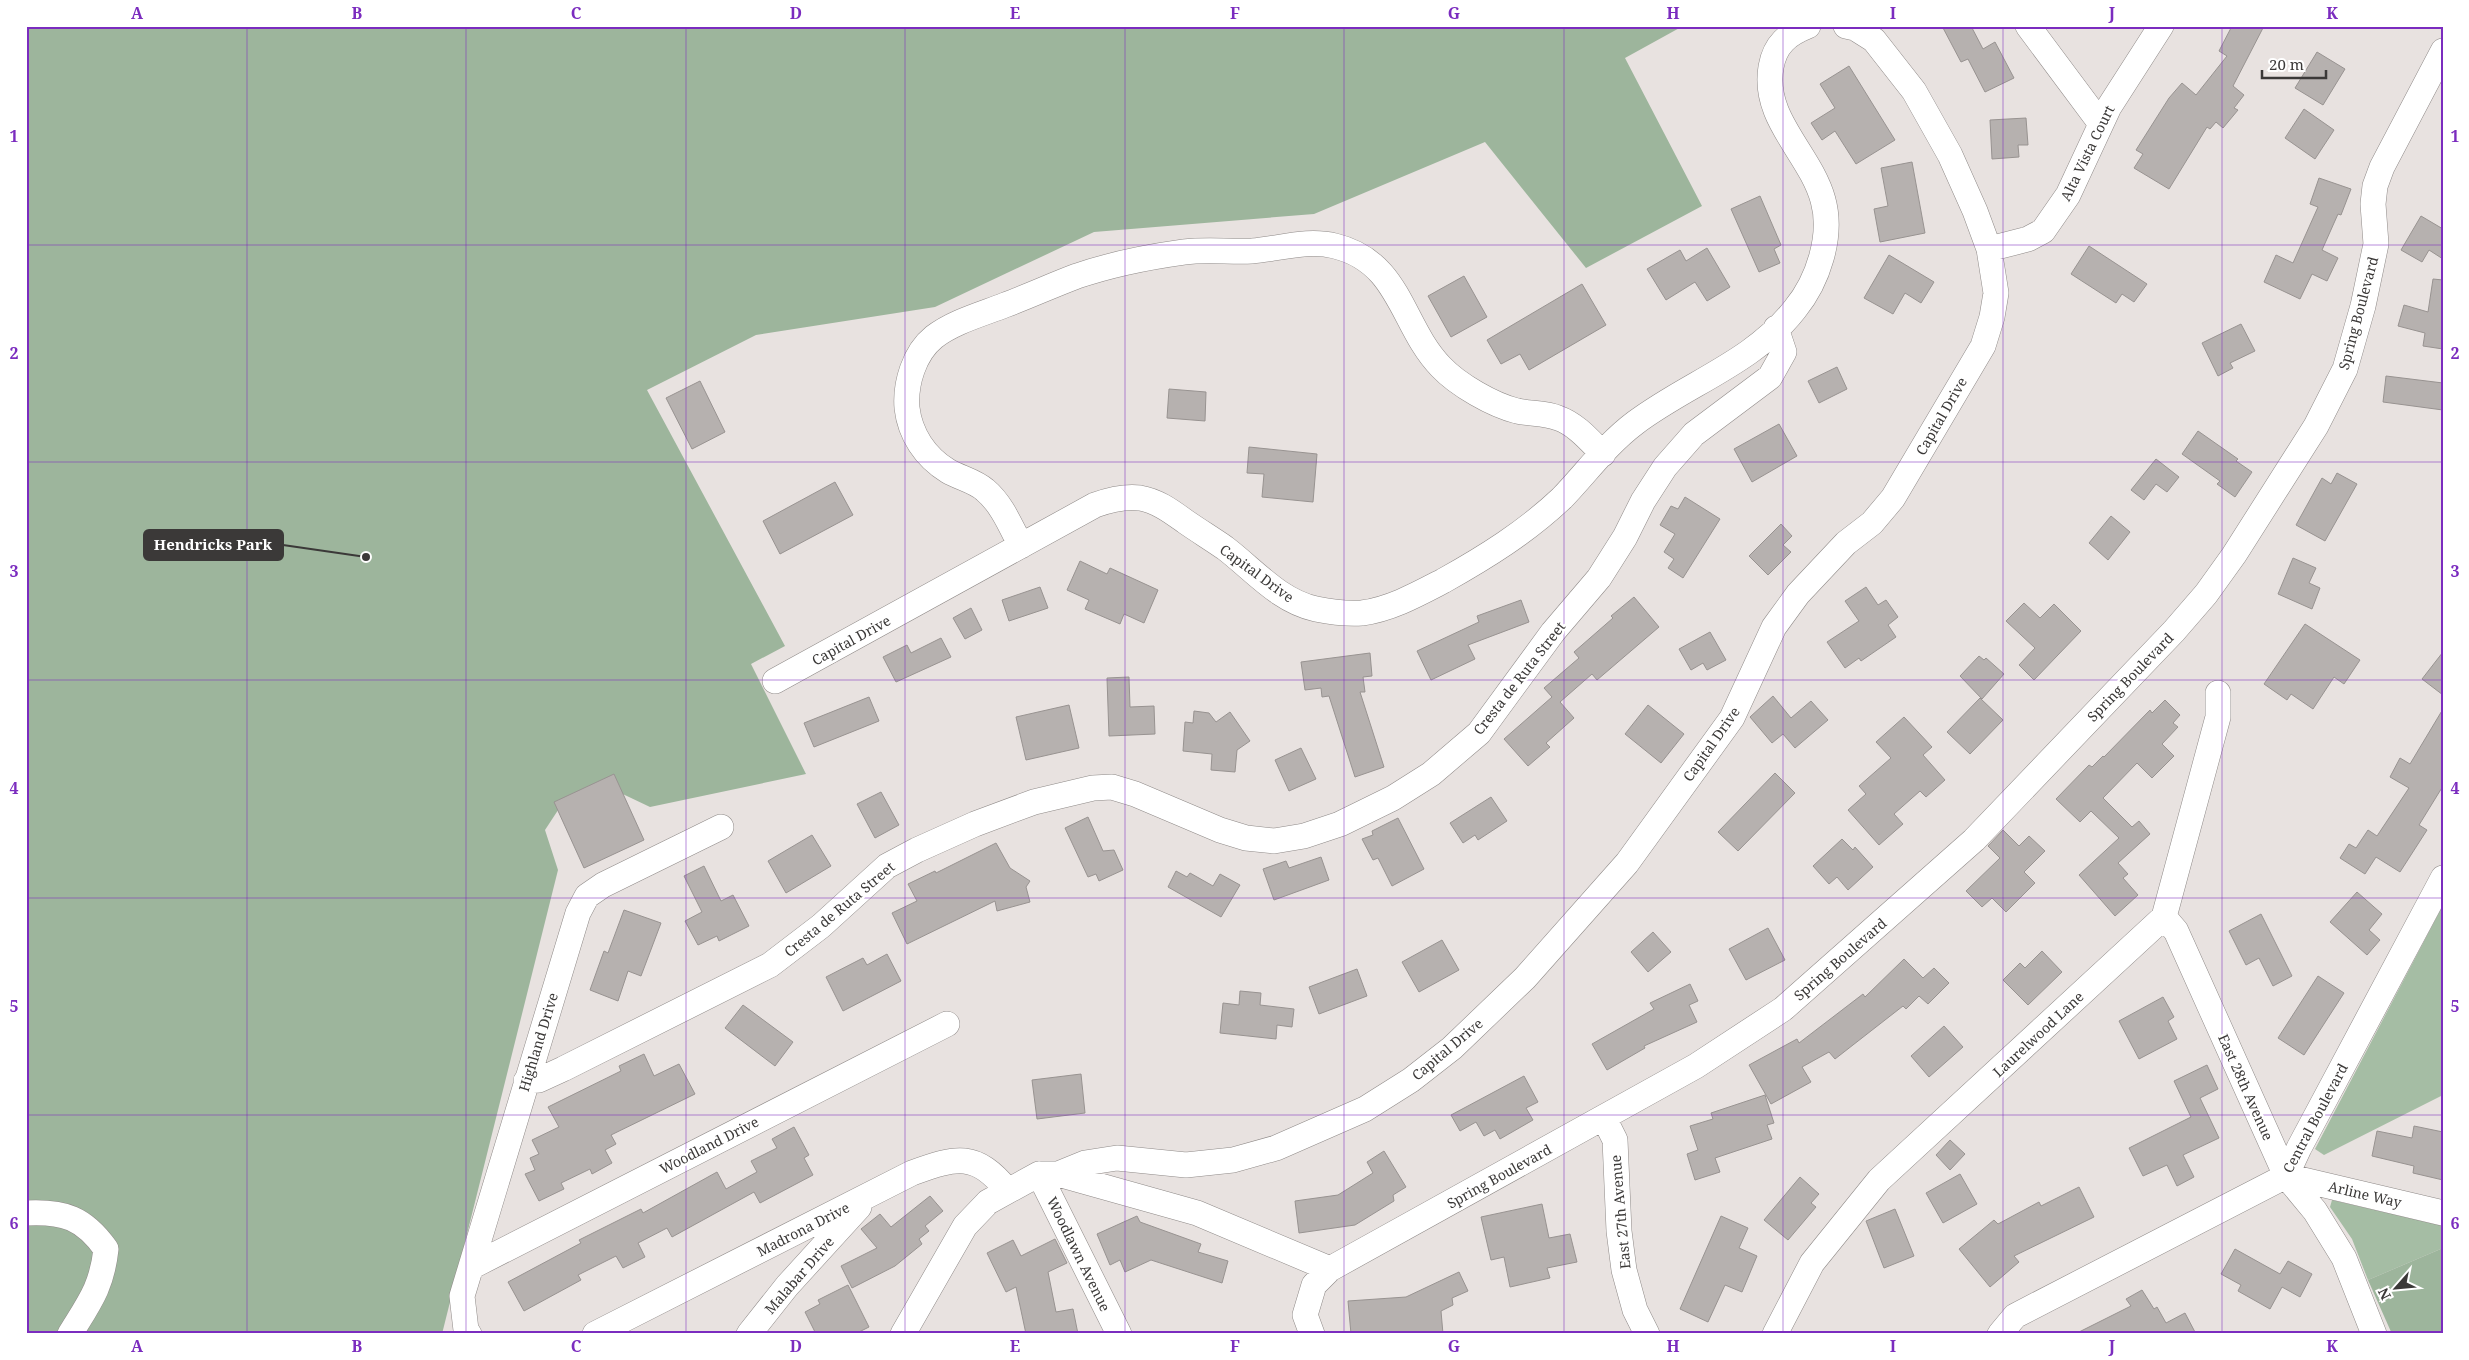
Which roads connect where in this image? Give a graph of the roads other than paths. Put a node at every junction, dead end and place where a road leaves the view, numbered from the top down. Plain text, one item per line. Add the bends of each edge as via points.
1 (1808, 26) edge
2 (1846, 26) edge
3 (2028, 26) edge
4 (2161, 26) edge
5 (2443, 50) edge
6 (2101, 124) junction
7 (1989, 249) junction
8 (1776, 328) junction
9 (1603, 454) junction
10 (1022, 546) junction
11 (775, 681) dead end
12 (2218, 693) dead end
13 (721, 827) dead end
14 (2443, 878) edge
15 (2164, 917) junction
16 (947, 1024) dead end
17 (526, 1081) junction
18 (1604, 1118) junction
19 (1048, 1174) junction
20 (2286, 1176) junction
21 (1008, 1191) junction
22 (870, 1195) junction
23 (2443, 1213) edge
24 (26, 1214) edge
25 (471, 1267) junction
26 (1330, 1269) junction
27 (70, 1334) edge
28 (469, 1334) edge
29 (595, 1334) edge
30 (749, 1334) edge
31 (903, 1334) edge
32 (1119, 1334) edge
33 (1312, 1334) edge
34 (1647, 1334) edge
35 (1775, 1334) edge
36 (2000, 1334) edge
37 (2374, 1334) edge

1 - 8 street, Capital Drive via 1790,34 1779,46 1770,80 1778,116 1823,199 1826,221 1817,270 1795,310
2 - 7 street, Capital Drive via 1856,28 1874,40 1914,91 1950,156 1976,211
3 - 6 street
4 - 6 street, Alta Vista Court
5 - 18 street, Spring Boulevard via 2374,186 2376,244 2345,369 2283,480 2206,594 1974,840 1783,1009 1696,1066
6 - 7 street, Alta Vista Court via 2068,195 2043,231 2028,239
7 - 19 street, Capital Drive via 1996,293 1983,346 1894,498 1798,594 1774,627 1732,718 1627,863 1525,978 1452,1048 1411,1080 1365,1109 1276,1148 1233,1160 1186,1164 1116,1158
8 - 9 street, Capital Drive via 1753,351 1632,425
8 - 17 street, Cresta de Ruta Street via 1784,352 1770,377 1694,434 1665,467 1599,578 1553,632 1479,733 1431,774 1393,798 1340,824 1304,836 1274,840 1246,838 1220,830 1112,787 1093,788 1034,802 975,824 887,866 822,926 770,965 563,1069 539,1080
9 - 10 street, Capital Drive via 1531,526 1494,553 1417,594 1361,613 1313,608 1290,600 1226,549 1160,504 1141,498 1111,500 1095,505
9 - 10 street via 1580,431 1560,418 1515,410 1480,395 1442,368 1420,341 1386,277 1362,258 1335,246 1308,244 1251,251 1187,252 1120,264 1078,276 957,324 932,338 914,364 907,391 907,408 910,426 918,442 946,470 983,488 998,502
10 - 11 street, Capital Drive
12 - 15 street via 2218,717
13 - 17 street, Highland Drive via 588,896 578,912
14 - 20 street, Central Boulevard
15 - 20 street, East 28th Avenue via 2176,931
15 - 35 street, Laurelwood Lane via 1879,1180 1812,1263
16 - 25 street, Woodland Drive
17 - 25 street, Highland Drive
18 - 26 street, Spring Boulevard
18 - 34 street, East 27th Avenue via 1615,1140 1624,1270 1635,1310
19 - 21 street
19 - 26 street via 1197,1213
19 - 32 street, Woodlawn Avenue
20 - 23 street, Arline Way
20 - 36 street, Central Boulevard via 2015,1316
20 - 37 street, East 28th Avenue via 2314,1211 2344,1258
21 - 22 street, Madrona Drive via 984,1167 963,1159 912,1173
21 - 31 street via 988,1202 965,1226
22 - 29 street, Madrona Drive
22 - 30 street, Malabar Drive via 787,1286
24 - 27 street via 58,1213 74,1218 93,1231 106,1249 103,1272 87,1308
25 - 28 street, Highland Drive via 462,1296
26 - 33 street, Spring Boulevard via 1314,1285 1306,1315

